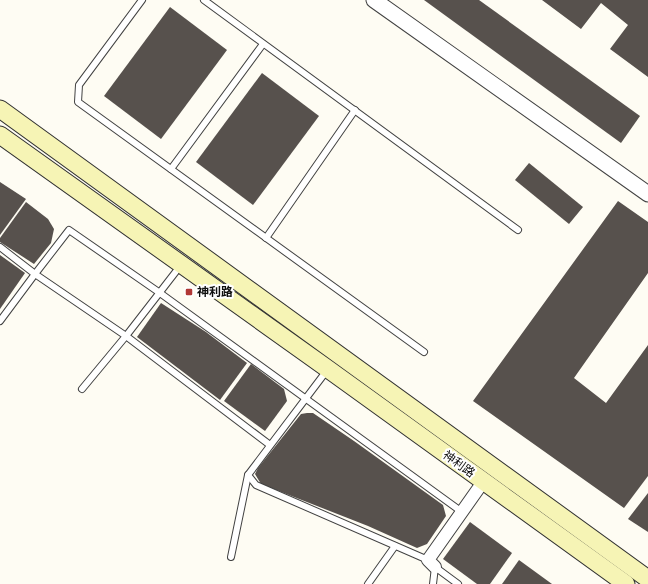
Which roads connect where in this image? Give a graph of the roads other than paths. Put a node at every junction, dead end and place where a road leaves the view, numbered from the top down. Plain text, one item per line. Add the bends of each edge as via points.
1 (142, 0) edge
2 (204, 0) edge
3 (374, 0) edge
4 (264, 44) junction
5 (0, 109) edge
6 (355, 110) junction
7 (3, 139) edge
8 (171, 169) junction
9 (648, 194) edge
10 (518, 230) dead end
11 (266, 238) junction
12 (0, 247) edge
13 (181, 265) junction
14 (36, 274) junction
15 (160, 293) junction
16 (0, 321) edge
17 (126, 336) junction
18 (424, 352) dead end
19 (328, 369) junction
20 (82, 389) dead end
21 (305, 399) junction
22 (270, 445) junction
23 (248, 475) junction
24 (483, 482) junction
25 (462, 512) junction
26 (395, 546) junction
27 (231, 558) dead end
28 (432, 564) junction
29 (648, 579) edge
30 (368, 584) edge
31 (433, 584) edge
32 (458, 584) edge
33 (626, 584) edge

1 - 8 lane via 79,85 78,102
2 - 4 lane
3 - 9 street
4 - 6 lane
4 - 8 lane
5 - 29 main road
6 - 10 lane
6 - 11 lane
7 - 13 main road, 神利路
8 - 11 lane
11 - 18 lane
12 - 14 lane
13 - 15 lane
13 - 19 main road, 神利路
14 - 15 lane via 69,230
14 - 16 lane
14 - 17 lane
15 - 17 lane
15 - 21 lane
17 - 20 lane
17 - 22 lane
19 - 21 lane
19 - 24 main road, 神利路
21 - 22 lane
21 - 25 lane
22 - 23 lane
23 - 26 lane via 256,485
23 - 27 lane
24 - 25 street
24 - 33 main road, 神利路
25 - 28 street
26 - 28 lane
26 - 30 lane
28 - 31 lane
28 - 32 lane

